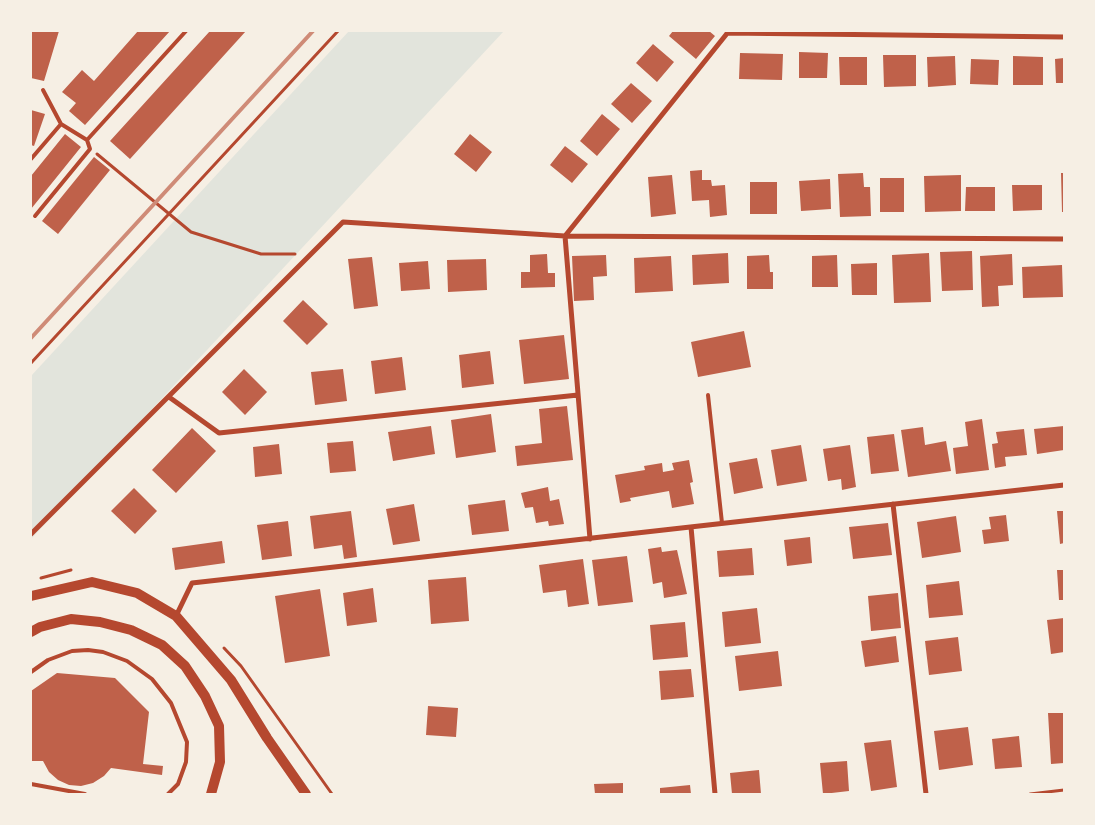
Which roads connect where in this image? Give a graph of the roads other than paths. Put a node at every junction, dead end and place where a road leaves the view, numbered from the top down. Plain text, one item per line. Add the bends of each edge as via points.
1 (186, 31) edge
2 (728, 32) edge
3 (1064, 36) edge
4 (43, 90) dead end
5 (61, 124) junction
6 (87, 140) junction
7 (31, 159) edge
8 (35, 216) dead end
9 (564, 236) junction
10 (1064, 239) edge
11 (578, 395) junction
12 (708, 395) dead end
13 (169, 397) junction
14 (1064, 485) edge
15 (894, 504) junction
16 (722, 524) junction
17 (691, 527) junction
18 (31, 534) edge
19 (590, 538) junction
20 (31, 596) edge
21 (176, 616) junction
22 (31, 632) edge
23 (31, 672) edge
24 (31, 784) edge
25 (84, 794) edge
26 (168, 794) edge
27 (211, 794) edge
28 (306, 794) edge
29 (715, 794) edge
30 (926, 794) edge

1 - 6 lane
2 - 3 street
2 - 9 street
4 - 5 lane
5 - 6 lane
5 - 7 lane
6 - 8 lane via 90,148
9 - 10 street
9 - 11 street
9 - 13 street via 343,222
11 - 13 street via 219,433
11 - 19 street
12 - 16 lane
13 - 18 street
14 - 15 street
15 - 16 street
15 - 30 street
16 - 17 street
17 - 19 street
17 - 29 street
19 - 21 street via 192,583
20 - 21 main road via 92,582 137,593
21 - 28 main road via 231,680
22 - 27 main road via 71,619 131,630 162,645 185,666 206,696 218,726 220,762
23 - 26 lane via 48,660 72,651 88,650 127,661 152,679 170,703 187,742 186,762 178,784
24 - 25 lane

